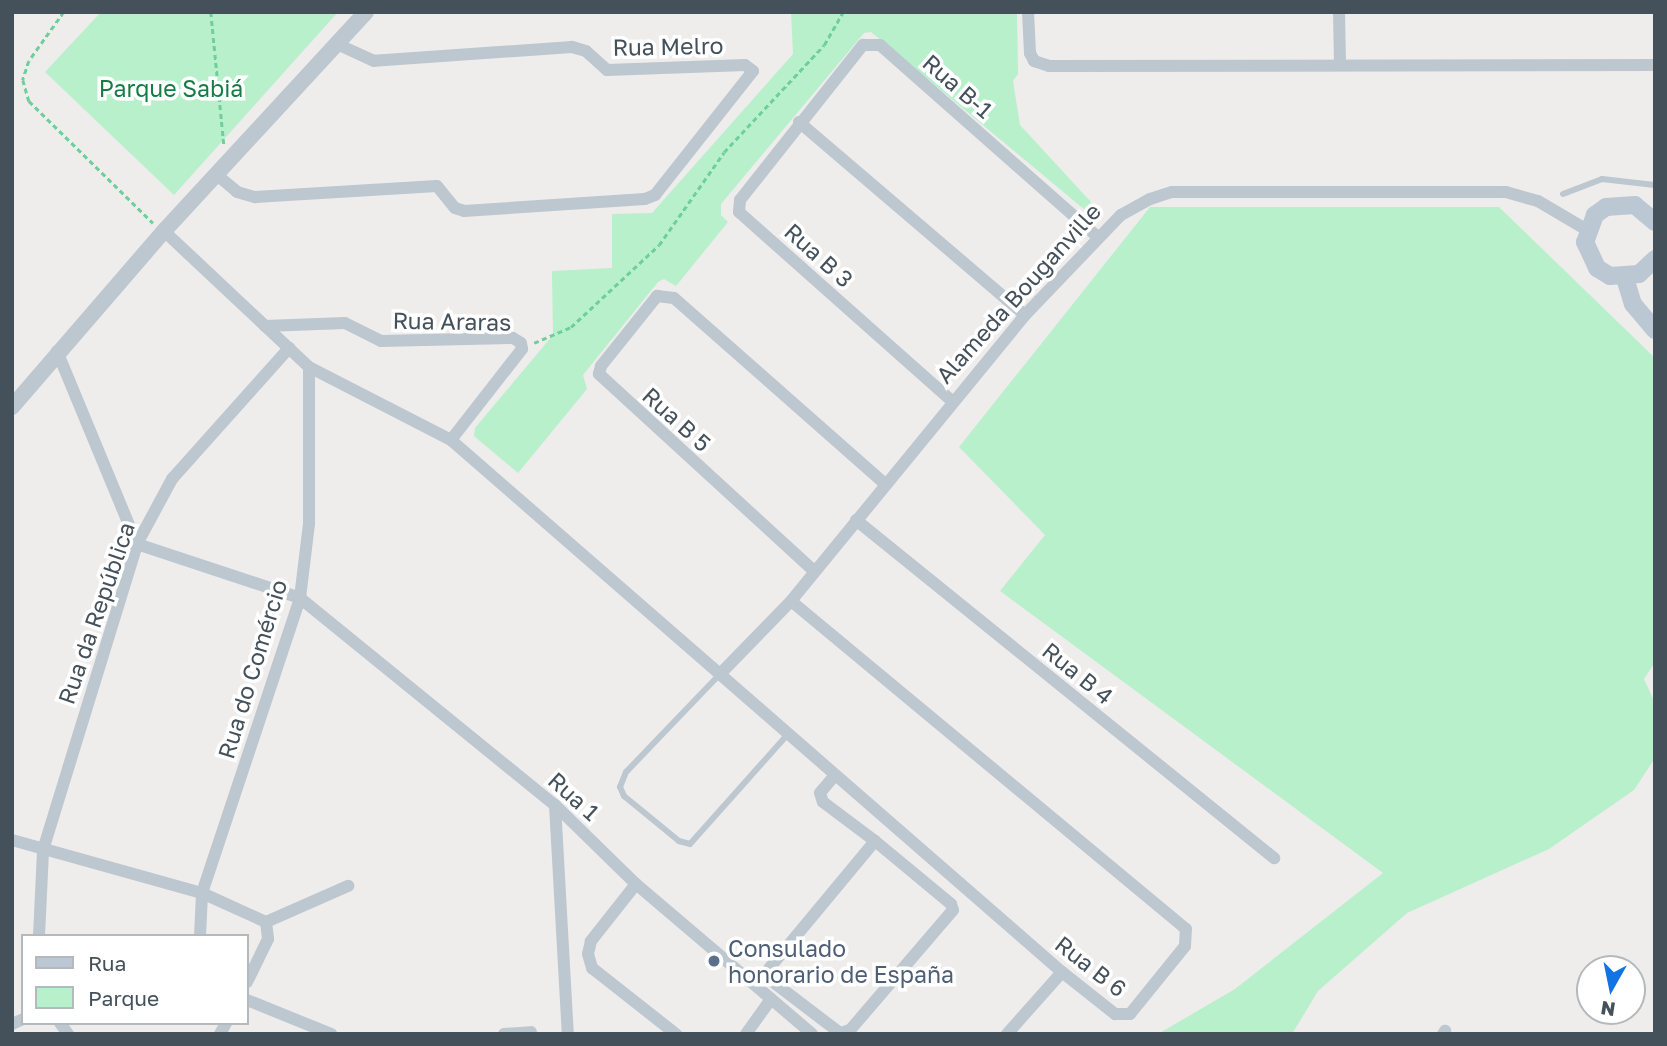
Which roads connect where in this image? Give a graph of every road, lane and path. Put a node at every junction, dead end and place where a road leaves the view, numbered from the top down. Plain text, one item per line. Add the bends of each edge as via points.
1 (64, 12) edge
2 (211, 12) edge
3 (366, 12) edge
4 (843, 12) edge
5 (1028, 12) edge
6 (1339, 12) edge
7 (337, 44) junction
8 (1340, 65) junction
9 (1655, 65) edge
10 (799, 122) junction
11 (221, 169) junction
12 (1655, 185) edge
13 (1563, 194) dead end
14 (1652, 215) edge
15 (1587, 230) junction
16 (164, 231) junction
17 (1098, 237) junction
18 (1653, 263) edge
19 (1625, 278) junction
20 (1025, 315) junction
21 (265, 326) junction
22 (1655, 330) edge
23 (289, 348) junction
24 (522, 349) junction
25 (57, 351) junction
26 (309, 367) junction
27 (953, 402) junction
28 (12, 407) edge
29 (451, 440) junction
30 (885, 484) junction
31 (856, 520) junction
32 (137, 544) junction
33 (814, 571) junction
34 (300, 598) junction
35 (791, 601) junction
36 (721, 673) junction
37 (788, 734) junction
38 (835, 775) junction
39 (555, 805) junction
40 (12, 840) edge
41 (875, 841) junction
42 (43, 850) junction
43 (1274, 858) dead end
44 (636, 884) junction
45 (348, 886) dead end
46 (202, 893) junction
47 (266, 922) junction
48 (39, 934) edge
49 (200, 934) edge
50 (1062, 972) junction
51 (248, 980) edge
52 (771, 999) junction
53 (248, 1000) edge
54 (531, 1032) dead end
55 (331, 1034) edge
56 (503, 1034) edge
57 (568, 1034) edge
58 (676, 1034) edge
59 (746, 1034) edge
60 (811, 1034) edge
61 (1007, 1034) edge

1 - 16 path via 29,61 23,80 29,101 135,209
2 - 11 path
3 - 7 street
4 - 24 path via 824,45 724,152 659,245 571,327
5 - 8 street via 1030,53 1041,65
6 - 8 street
7 - 11 street
7 - 11 street, Rua Melro via 374,61 572,47 586,51 607,71 745,65 752,76 655,195 645,199 464,211 455,208 437,186 255,197 237,192
8 - 9 street
10 - 17 street, Rua B-1 via 863,45 874,43
10 - 20 street
10 - 27 street, Rua B 3 via 740,200 739,212
11 - 16 street
12 - 13 lane via 1602,179
14 - 15 main road via 1635,205 1606,207
15 - 17 street, Alameda Bouganville via 1538,201 1506,192 1172,192 1121,215
15 - 19 main road via 1588,257 1597,268
16 - 21 street, Rua B 6
16 - 25 street
17 - 20 street, Alameda Bouganville
18 - 19 main road
19 - 22 main road via 1633,304
20 - 27 street, Alameda Bouganville
21 - 23 street, Rua B 6
21 - 24 street, Rua Araras via 345,323 381,341 513,338
23 - 26 street, Rua B 6
23 - 32 street, Rua da República via 172,479
24 - 29 street, Rua Araras
25 - 28 street
25 - 32 street
26 - 29 street, Rua B 6
26 - 34 street, Rua do Comércio via 309,524
27 - 30 street, Alameda Bouganville
29 - 36 street, Rua B 6
30 - 31 street, Alameda Bouganville
30 - 33 street, Rua B 5 via 674,298 657,296 599,374
31 - 33 street, Alameda Bouganville
31 - 43 street, Rua B 4
32 - 34 street
32 - 42 street, Rua da República
33 - 35 street, Alameda Bouganville
34 - 39 street, Rua 1
34 - 46 street, Rua do Comércio
35 - 36 street, Alameda Bouganville
35 - 50 street, Rua B 6 via 1186,929 1185,946 1130,1014 1115,1014
36 - 37 street, Rua B 6
36 - 37 lane via 626,772 620,787 624,796 679,841 690,844
37 - 38 street, Rua B 6
38 - 41 street via 821,798
38 - 50 street, Rua B 6
39 - 44 street, Rua 1
39 - 57 street
40 - 42 street
41 - 41 street via 767,971 769,979 840,1033 850,1030 953,912 951,904
42 - 46 street
42 - 48 street, Rua da República
44 - 52 street, Rua 1
44 - 58 street via 592,941 588,954 592,968
45 - 47 street
46 - 47 street
46 - 49 street, Rua do Comércio
47 - 51 street via 268,939
50 - 61 street
52 - 59 street
52 - 60 street, Rua 1
53 - 55 street
54 - 56 street

